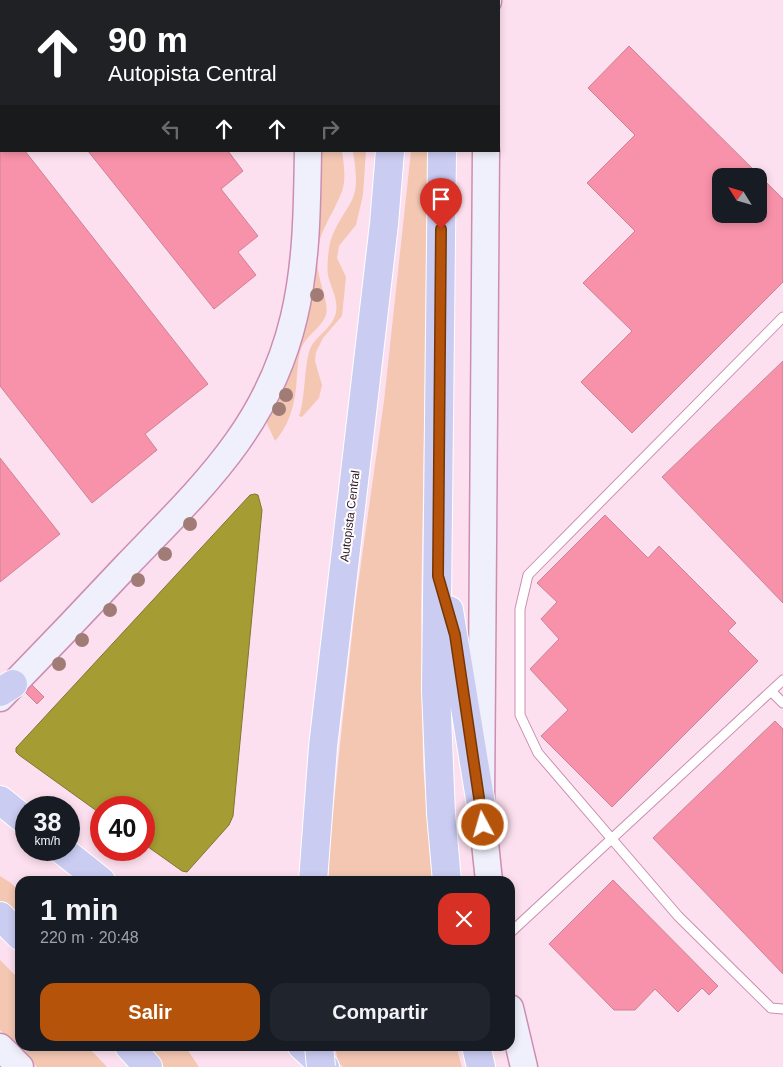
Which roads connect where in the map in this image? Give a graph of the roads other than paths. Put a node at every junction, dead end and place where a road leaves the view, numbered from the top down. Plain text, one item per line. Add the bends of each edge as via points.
1 (308, 152) edge
2 (390, 152) edge
3 (442, 152) edge
4 (486, 152) edge
5 (783, 317) edge
6 (438, 576) junction
7 (783, 680) edge
8 (4, 691) edge
9 (771, 691) junction
10 (783, 703) edge
11 (0, 800) edge
12 (481, 805) junction
13 (15, 812) edge
14 (611, 839) junction
15 (76, 861) edge
16 (95, 876) edge
17 (313, 876) edge
18 (447, 876) edge
19 (488, 876) edge
20 (0, 916) edge
21 (515, 928) edge
22 (15, 931) edge
23 (783, 1009) edge
24 (515, 1029) edge
25 (0, 1047) edge
26 (133, 1051) edge
27 (307, 1051) edge
28 (319, 1051) edge
29 (477, 1051) edge
30 (20, 1067) edge
31 (148, 1067) edge
32 (321, 1067) edge
33 (325, 1067) edge
34 (481, 1067) edge
35 (524, 1067) edge

1 - 8 street via 305,252 299,294 276,372 251,422 205,484
2 - 17 highway, Autopista Central via 323,747
3 - 6 highway
4 - 12 street
5 - 14 lane via 528,574 520,609 520,715 538,753
6 - 12 highway via 455,635
6 - 18 highway via 437,752
7 - 9 lane
9 - 10 lane
9 - 14 lane
11 - 13 highway
12 - 19 street
14 - 21 lane
14 - 23 lane via 678,916 771,1008
15 - 16 highway
20 - 22 highway
24 - 35 street
25 - 30 street
26 - 31 highway
27 - 33 highway
28 - 32 highway, bridge
29 - 34 highway

